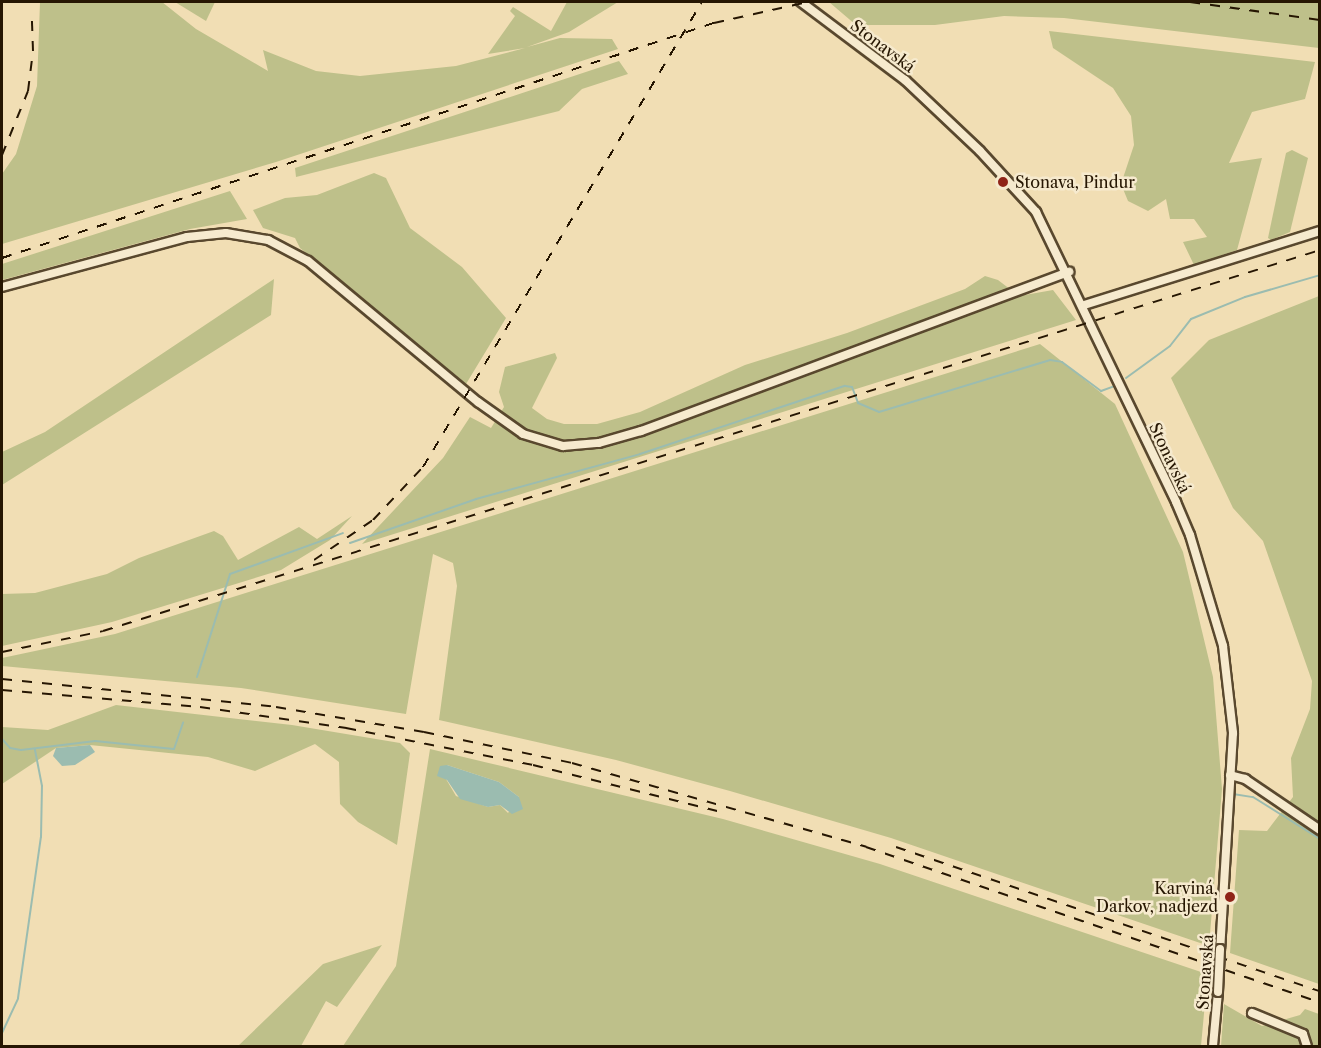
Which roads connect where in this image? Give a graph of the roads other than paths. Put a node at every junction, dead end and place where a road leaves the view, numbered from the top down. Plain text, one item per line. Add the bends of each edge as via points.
1 (801, 2) edge
2 (1320, 231) edge
3 (1068, 272) junction
4 (2, 287) edge
5 (1084, 305) junction
6 (1230, 775) junction
7 (1320, 830) edge
8 (1252, 1013) dead end
9 (1213, 1047) edge
10 (1307, 1047) edge

1 - 3 street, Stonavská via 905,80 980,151 1036,212
2 - 5 street
3 - 4 street via 641,431 599,443 563,446 514,428 308,261 268,240 226,233 187,237
3 - 5 street, Stonavská
5 - 6 street, Stonavská via 1176,502 1197,556 1223,646 1233,733
6 - 7 street via 1245,779
6 - 9 street, Stonavská, bridge
8 - 10 street via 1303,1034

